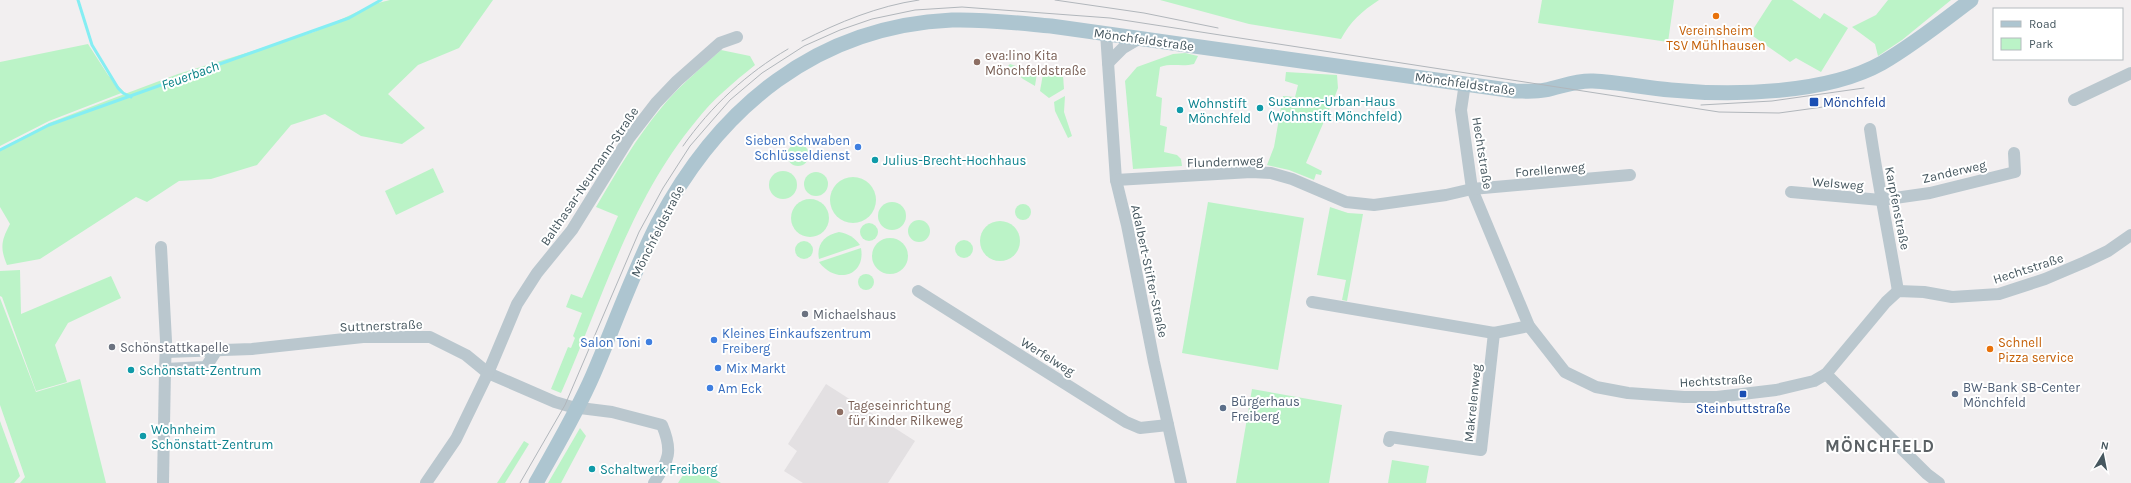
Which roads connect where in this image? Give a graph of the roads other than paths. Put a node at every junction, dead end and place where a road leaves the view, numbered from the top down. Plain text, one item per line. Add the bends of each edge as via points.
1 (1971, 0) edge
2 (1106, 33) junction
3 (737, 37) dead end
4 (1140, 38) junction
5 (1108, 63) junction
6 (2131, 73) edge
7 (1465, 83) junction
8 (2074, 100) dead end
9 (1870, 129) dead end
10 (2014, 153) dead end
11 (1630, 175) dead end
12 (1116, 180) junction
13 (1472, 189) junction
14 (1791, 192) dead end
15 (1881, 200) junction
16 (2131, 235) edge
17 (161, 247) dead end
18 (918, 291) dead end
19 (1898, 291) junction
20 (1312, 302) dead end
21 (1529, 326) junction
22 (1494, 333) junction
23 (216, 351) junction
24 (166, 352) junction
25 (165, 369) junction
26 (488, 374) junction
27 (1826, 374) junction
28 (578, 408) junction
29 (1168, 425) junction
30 (1389, 442) dead end
31 (163, 483) edge
32 (426, 483) edge
33 (536, 483) edge
34 (654, 483) edge
35 (1181, 483) edge
36 (1939, 483) edge

1 - 7 main road, Mönchfeldstraße via 1881,63 1851,76 1819,84 1715,93 1591,81 1533,92
2 - 4 main road, Mönchfeldstraße
2 - 5 street, Adalbert-Stifter-Straße
2 - 28 main road, Mönchfeldstraße via 997,20 930,22 877,32 850,41 814,57 760,92 726,124 683,180 658,224
3 - 26 street, Balthasar-Neumann-Straße via 720,43 678,81 633,133 572,230 516,304
4 - 5 street via 1123,48
4 - 7 main road, Mönchfeldstraße
5 - 12 street, Adalbert-Stifter-Straße
6 - 8 street
7 - 13 street, Hechtstraße via 1461,110
9 - 15 street, Karpfenstraße
10 - 15 street, Zanderweg via 2016,172 1930,192
11 - 13 street, Forellenweg
12 - 13 street, Flundernweg via 1271,173 1346,202 1374,205
12 - 29 street, Adalbert-Stifter-Straße
13 - 21 street, Hechtstraße
14 - 15 street, Welsweg
15 - 19 street, Karpfenstraße via 1885,209
16 - 19 street, Hechtstraße via 2108,251 2085,262 2000,294 1952,297
17 - 24 street
18 - 29 street, Werfelweg via 1126,422 1140,428
19 - 27 street, Hechtstraße
20 - 22 street
21 - 22 street
21 - 27 street, Hechtstraße via 1565,372 1596,387 1628,393 1717,397 1776,390 1814,381
22 - 30 street, Makrelenweg via 1482,450 1390,437
23 - 24 street, Suttnerstraße
23 - 25 street via 206,367
23 - 26 street, Suttnerstraße via 363,337 430,337 466,355
24 - 25 street
25 - 31 street
26 - 28 street, Suttnerstraße via 555,402
26 - 32 street, Balthasar-Neumann-Straße via 456,438
27 - 36 street
28 - 33 main road, Mönchfeldstraße
28 - 34 street, Suttnerstraße via 612,412 662,425 669,442 667,462
29 - 35 street, Adalbert-Stifter-Straße

